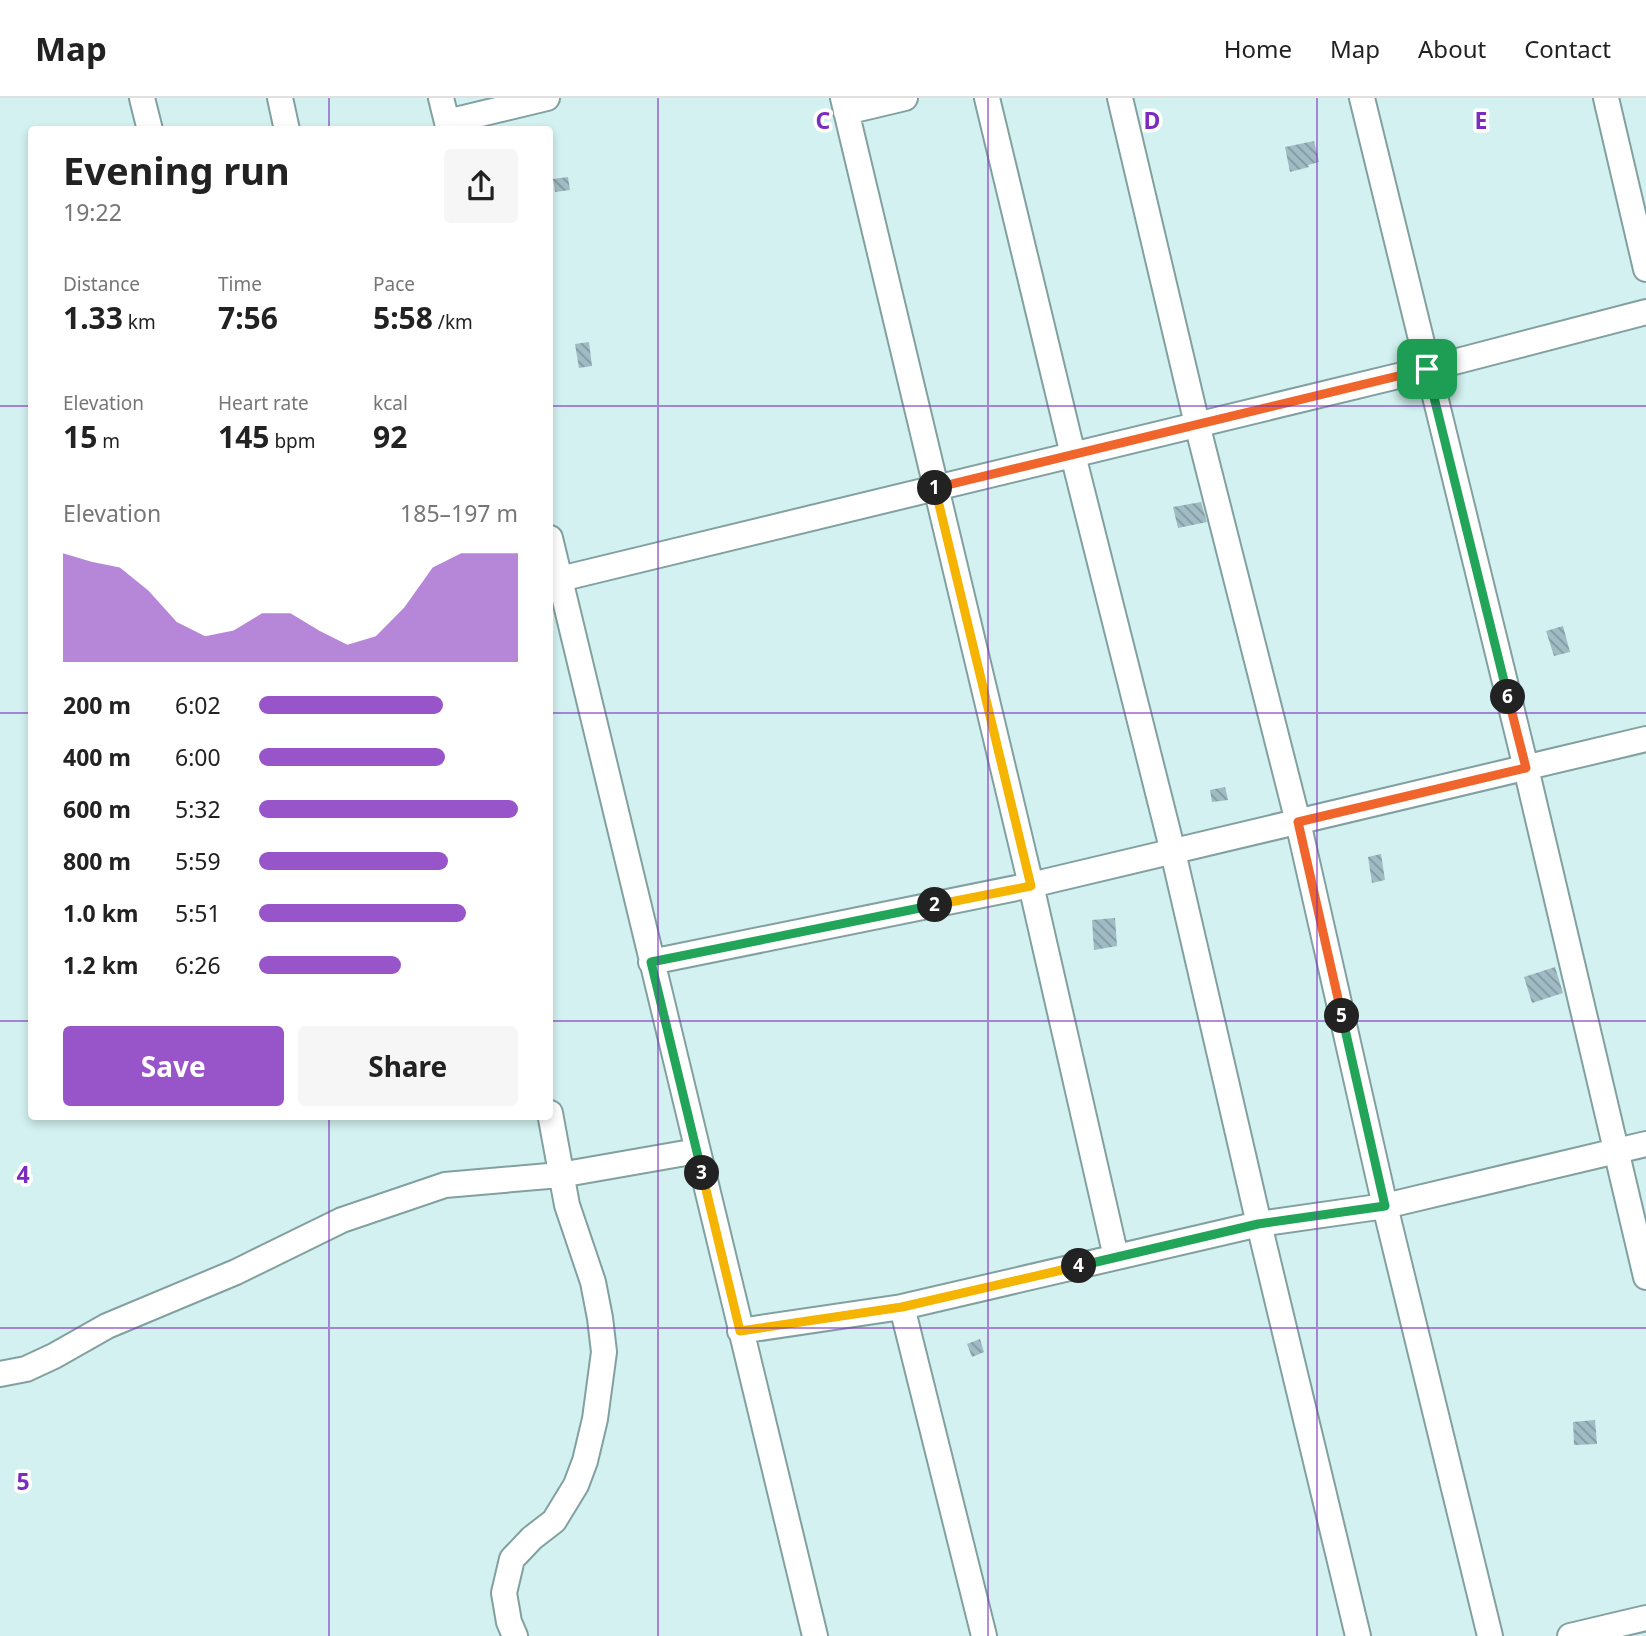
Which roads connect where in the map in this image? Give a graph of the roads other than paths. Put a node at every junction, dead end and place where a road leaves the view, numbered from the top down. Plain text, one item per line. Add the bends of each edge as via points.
1 (142, 98) edge
2 (280, 98) edge
3 (547, 98) edge
4 (905, 98) edge
5 (987, 98) edge
6 (1120, 98) edge
7 (1362, 98) edge
8 (1606, 98) edge
9 (844, 105) edge
10 (446, 116) edge
11 (149, 126) edge
12 (286, 126) edge
13 (1646, 269) edge
14 (1646, 312) edge
15 (1427, 369) junction
16 (1198, 424) junction
17 (1073, 455) junction
18 (935, 488) junction
19 (553, 550) edge
20 (560, 579) junction
21 (1646, 739) edge
22 (1526, 768) junction
23 (1298, 822) junction
24 (1173, 852) junction
25 (1031, 886) junction
26 (651, 962) junction
27 (551, 1120) edge
28 (1646, 1144) edge
29 (697, 1151) junction
30 (1617, 1151) junction
31 (560, 1175) junction
32 (1385, 1206) junction
33 (1258, 1224) junction
34 (1116, 1257) junction
35 (1646, 1277) edge
36 (902, 1307) junction
37 (740, 1331) junction
38 (0, 1374) edge
39 (1646, 1618) edge
40 (515, 1636) edge
41 (815, 1636) edge
42 (984, 1636) edge
43 (1358, 1636) edge
44 (1490, 1636) edge
45 (1570, 1636) edge

1 - 11 street
2 - 12 street
3 - 10 street
4 - 9 street
5 - 17 street
6 - 16 street
7 - 15 street
8 - 13 street
9 - 18 street
14 - 15 street
15 - 16 street
15 - 22 street
16 - 17 street
16 - 23 street
17 - 18 street
17 - 24 street
18 - 20 street
18 - 25 street
19 - 20 street
20 - 26 street
21 - 22 street
22 - 23 street
22 - 30 street
23 - 24 street
23 - 32 street
24 - 25 street
24 - 33 street
25 - 26 street
25 - 34 street
26 - 29 street
27 - 31 street
28 - 30 street
29 - 31 street
29 - 37 street
30 - 32 street
30 - 35 street
31 - 38 street via 445,1185 342,1220 236,1272 107,1326 26,1369
31 - 40 street via 593,1282 604,1352 594,1419 576,1485 554,1521 512,1559 504,1593
32 - 33 street
32 - 44 street
33 - 34 street
33 - 43 street
34 - 36 street
36 - 37 street
36 - 42 street
37 - 41 street
39 - 45 street

